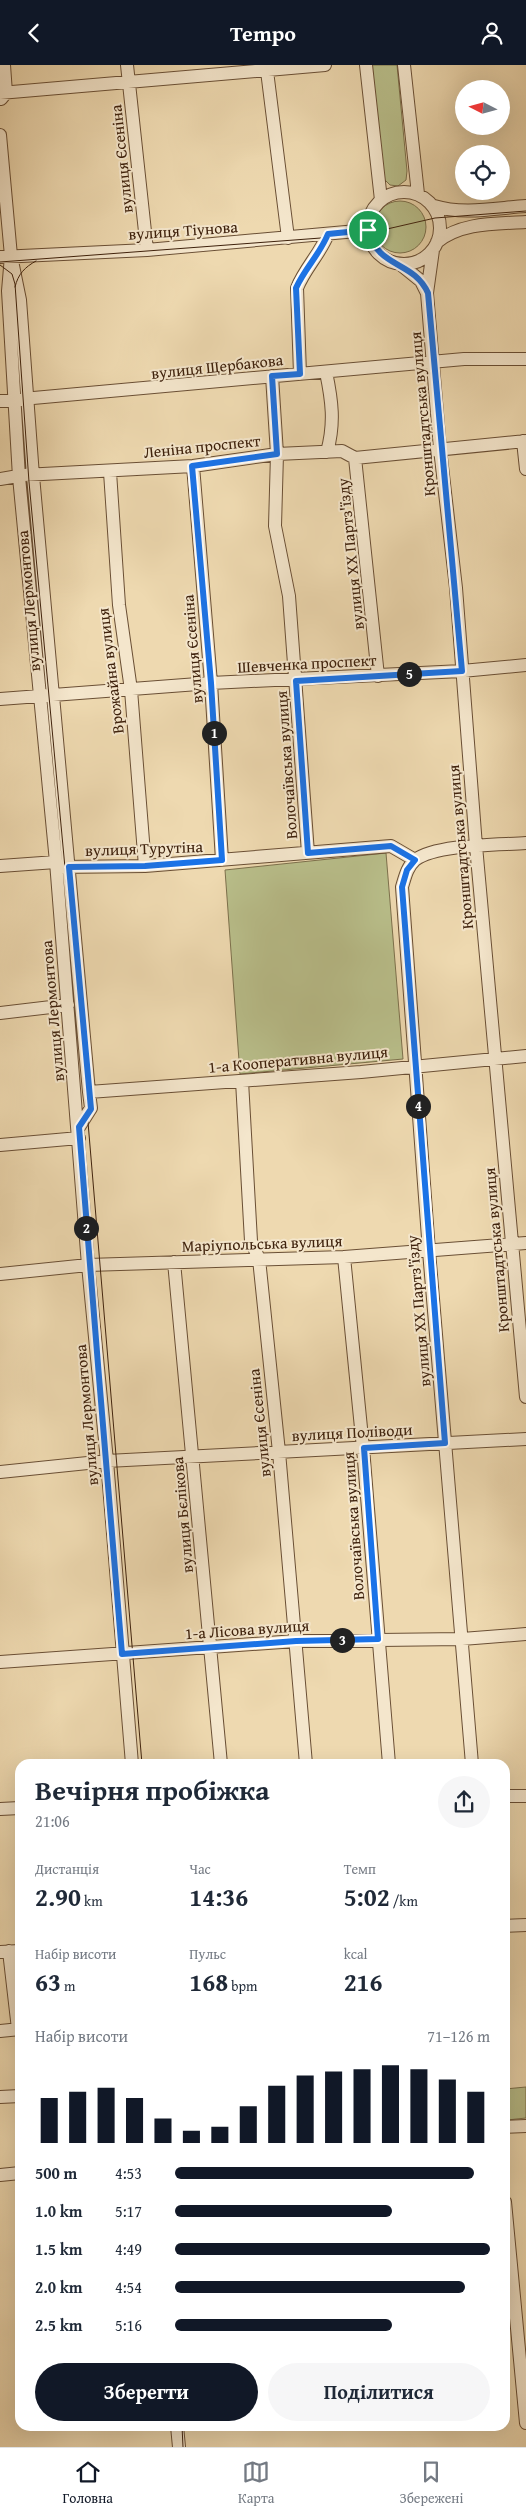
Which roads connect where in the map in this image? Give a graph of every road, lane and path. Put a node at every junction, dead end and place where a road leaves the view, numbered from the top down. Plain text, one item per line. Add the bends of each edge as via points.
1 (4, 65) edge
2 (127, 65) edge
3 (325, 65) edge
4 (366, 65) edge
5 (404, 65) edge
6 (262, 68) edge
7 (129, 82) junction
8 (2, 96) edge
9 (0, 135) edge
10 (418, 194) junction
11 (381, 200) junction
12 (434, 206) junction
13 (526, 206) edge
14 (526, 222) edge
15 (368, 230) junction
16 (328, 234) junction
17 (288, 238) junction
18 (435, 246) junction
19 (147, 250) junction
20 (6, 257) edge
21 (400, 264) junction
22 (428, 293) junction
23 (526, 359) edge
24 (433, 363) junction
25 (326, 372) junction
26 (300, 374) junction
27 (272, 376) junction
28 (28, 399) junction
29 (14, 400) junction
30 (0, 401) edge
31 (525, 441) edge
32 (440, 449) junction
33 (327, 452) junction
34 (277, 454) junction
35 (355, 458) junction
36 (192, 466) junction
37 (526, 469) edge
38 (110, 472) junction
39 (33, 476) junction
40 (20, 477) junction
41 (0, 479) edge
42 (526, 665) edge
43 (462, 671) junction
44 (378, 675) junction
45 (296, 681) junction
46 (211, 683) junction
47 (131, 691) junction
48 (53, 696) junction
49 (40, 697) junction
50 (0, 699) edge
51 (526, 843) edge
52 (476, 846) junction
53 (308, 853) junction
54 (222, 860) junction
55 (415, 860) junction
56 (56, 862) junction
57 (0, 866) edge
58 (145, 866) junction
59 (69, 867) junction
60 (68, 1005) junction
61 (0, 1013) edge
62 (526, 1055) edge
63 (496, 1057) junction
64 (414, 1065) junction
65 (242, 1081) junction
66 (89, 1092) junction
67 (79, 1132) junction
68 (0, 1145) edge
69 (526, 1243) edge
70 (511, 1245) junction
71 (429, 1251) junction
72 (344, 1257) junction
73 (259, 1259) junction
74 (174, 1262) junction
75 (88, 1265) junction
76 (0, 1274) edge
77 (526, 1397) edge
78 (526, 1439) edge
79 (445, 1443) junction
80 (364, 1448) junction
81 (279, 1452) junction
82 (193, 1456) junction
83 (107, 1461) junction
84 (0, 1471) edge
85 (526, 1634) edge
86 (378, 1639) junction
87 (462, 1639) junction
88 (296, 1641) junction
89 (211, 1647) junction
90 (122, 1654) junction
91 (0, 1662) edge
92 (132, 1759) edge
93 (221, 1759) edge
94 (306, 1759) edge
95 (389, 1759) edge
96 (472, 1759) edge
97 (510, 1796) edge
98 (526, 1796) edge
99 (15, 1808) edge
100 (0, 1809) edge
101 (526, 1925) edge
102 (510, 1926) edge
103 (10, 1951) edge
104 (11, 2030) edge
105 (0, 2043) edge
106 (0, 2084) edge
107 (9, 2096) edge
108 (526, 2125) edge
109 (510, 2127) edge
110 (15, 2174) edge
111 (0, 2175) edge
112 (510, 2255) edge
113 (526, 2423) edge
114 (177, 2431) edge
115 (179, 2447) edge

1 - 8 street
2 - 7 street, вулиця Єсеніна
3 - 6 street
4 - 11 street
5 - 10 street
6 - 7 street
6 - 17 street
7 - 8 street
7 - 19 street, вулиця Єсеніна
9 - 20 street, вулиця Лермонтова
10 - 11 street via 395,192
10 - 12 street
11 - 15 street via 372,211
12 - 13 street via 446,210 468,210
12 - 18 street via 440,224
14 - 18 street via 459,229 448,233
15 - 16 street, вулиця Тіунова
15 - 21 street via 375,249 390,261
16 - 17 street, вулиця Тіунова
16 - 26 street via 296,288
17 - 19 street, вулиця Тіунова
18 - 21 street via 419,261
18 - 22 street, Кронштадтська вулиця
19 - 20 street, вулиця Тіунова
20 - 28 street, вулиця Лермонтова via 20,300
20 - 29 street, вулиця Лермонтова
21 - 22 street via 420,281
22 - 24 street, Кронштадтська вулиця
23 - 24 street, вулиця Щербакова via 464,359
24 - 25 street, вулиця Щербакова
24 - 32 street, Кронштадтська вулиця
25 - 26 street, вулиця Щербакова
25 - 33 street via 333,405 333,431
26 - 27 street, вулиця Щербакова
27 - 28 street, вулиця Щербакова
27 - 34 street, Волочаївська вулиця
28 - 29 street, вулиця Щербакова
28 - 39 street, вулиця Лермонтова
29 - 30 street, вулиця Щербакова
29 - 40 street, вулиця Лермонтова
31 - 32 street, Леніна проспект
31 - 37 street
32 - 35 street, Леніна проспект
32 - 43 street, Кронштадтська вулиця
33 - 34 street, Леніна проспект
33 - 35 street, Леніна проспект via 342,451
34 - 36 street, Леніна проспект
34 - 45 street, Волочаївська вулиця via 275,525 289,596
35 - 44 street, вулиця XX Партз'їзду
36 - 38 street, Леніна проспект
36 - 46 street, вулиця Єсеніна
38 - 39 street, Леніна проспект
38 - 47 street, Врожайна вулиця via 119,605
39 - 40 street, Леніна проспект
39 - 48 street, вулиця Лермонтова
40 - 41 street, Леніна проспект
40 - 49 street, вулиця Лермонтова
42 - 43 street, Шевченка проспект
43 - 44 street, Шевченка проспект
43 - 52 street, Кронштадтська вулиця
44 - 45 street, Шевченка проспект
45 - 46 street, Шевченка проспект
45 - 53 street, Волочаївська вулиця
46 - 47 street, Шевченка проспект
46 - 54 street, вулиця Єсеніна
47 - 48 street, Шевченка проспект
47 - 58 street, Врожайна вулиця
48 - 49 street, Шевченка проспект
48 - 59 street, вулиця Лермонтова
49 - 50 street, Шевченка проспект
49 - 56 street, вулиця Лермонтова
51 - 52 street
52 - 55 street via 428,853
52 - 63 street, Кронштадтська вулиця
53 - 54 street, вулиця Турутіна
53 - 55 street, вулиця Турутіна via 391,846
54 - 58 street, вулиця Турутіна
55 - 64 street, вулиця XX Партз'їзду via 407,870 402,887
56 - 57 street, вулиця Турутіна
56 - 59 street, вулиця Турутіна via 61,867
56 - 60 street, вулиця Лермонтова
58 - 59 street, вулиця Турутіна
59 - 66 street, вулиця Лермонтова
60 - 61 street
60 - 67 street, вулиця Лермонтова
62 - 63 street, 1-а Кооперативна вулиця
63 - 64 street, 1-а Кооперативна вулиця
63 - 70 street, Кронштадтська вулиця
64 - 65 street, 1-а Кооперативна вулиця
64 - 71 street, вулиця XX Партз'їзду
65 - 66 street, 1-а Кооперативна вулиця
65 - 73 street, вулиця Єсеніна via 251,1241
66 - 67 street via 91,1109
67 - 68 street
67 - 75 street, вулиця Лермонтова
69 - 70 street, Маріупольська вулиця
70 - 71 street, Маріупольська вулиця
70 - 77 street, Кронштадтська вулиця
71 - 72 street, Маріупольська вулиця
71 - 79 street, вулиця XX Партз'їзду
72 - 73 street, Маріупольська вулиця
72 - 80 street, Волочаївська вулиця
73 - 74 street, Маріупольська вулиця
73 - 81 street, вулиця Єсеніна
74 - 75 street, Маріупольська вулиця
74 - 82 street, вулиця Бєлікова
75 - 76 street, Маріупольська вулиця
75 - 83 street, вулиця Лермонтова
78 - 79 street, вулиця Поліводи
79 - 80 street, вулиця Поліводи
79 - 87 street, вулиця XX Партз'їзду
80 - 81 street, вулиця Поліводи
80 - 86 street, Волочаївська вулиця
81 - 82 street, вулиця Поліводи
81 - 88 street, вулиця Єсеніна
82 - 83 street, вулиця Поліводи
82 - 89 street, вулиця Бєлікова
83 - 84 street, вулиця Поліводи
83 - 90 street, вулиця Лермонтова
85 - 87 street, 1-а Лісова вулиця
86 - 87 street, 1-а Лісова вулиця
86 - 88 street, 1-а Лісова вулиця
86 - 95 street, Волочаївська вулиця
87 - 96 street, вулиця XX Партз'їзду
88 - 89 street, 1-а Лісова вулиця
88 - 94 street, вулиця Єсеніна
89 - 90 street, 1-а Лісова вулиця
89 - 93 street, вулиця Бєлікова
90 - 91 street, 1-а Лісова вулиця
90 - 92 street, вулиця Лермонтова
97 - 98 street
99 - 100 street
101 - 102 street
103 - 104 street
104 - 105 street
106 - 107 street via 3,2093
108 - 109 street
110 - 111 street
112 - 113 street
114 - 115 street

